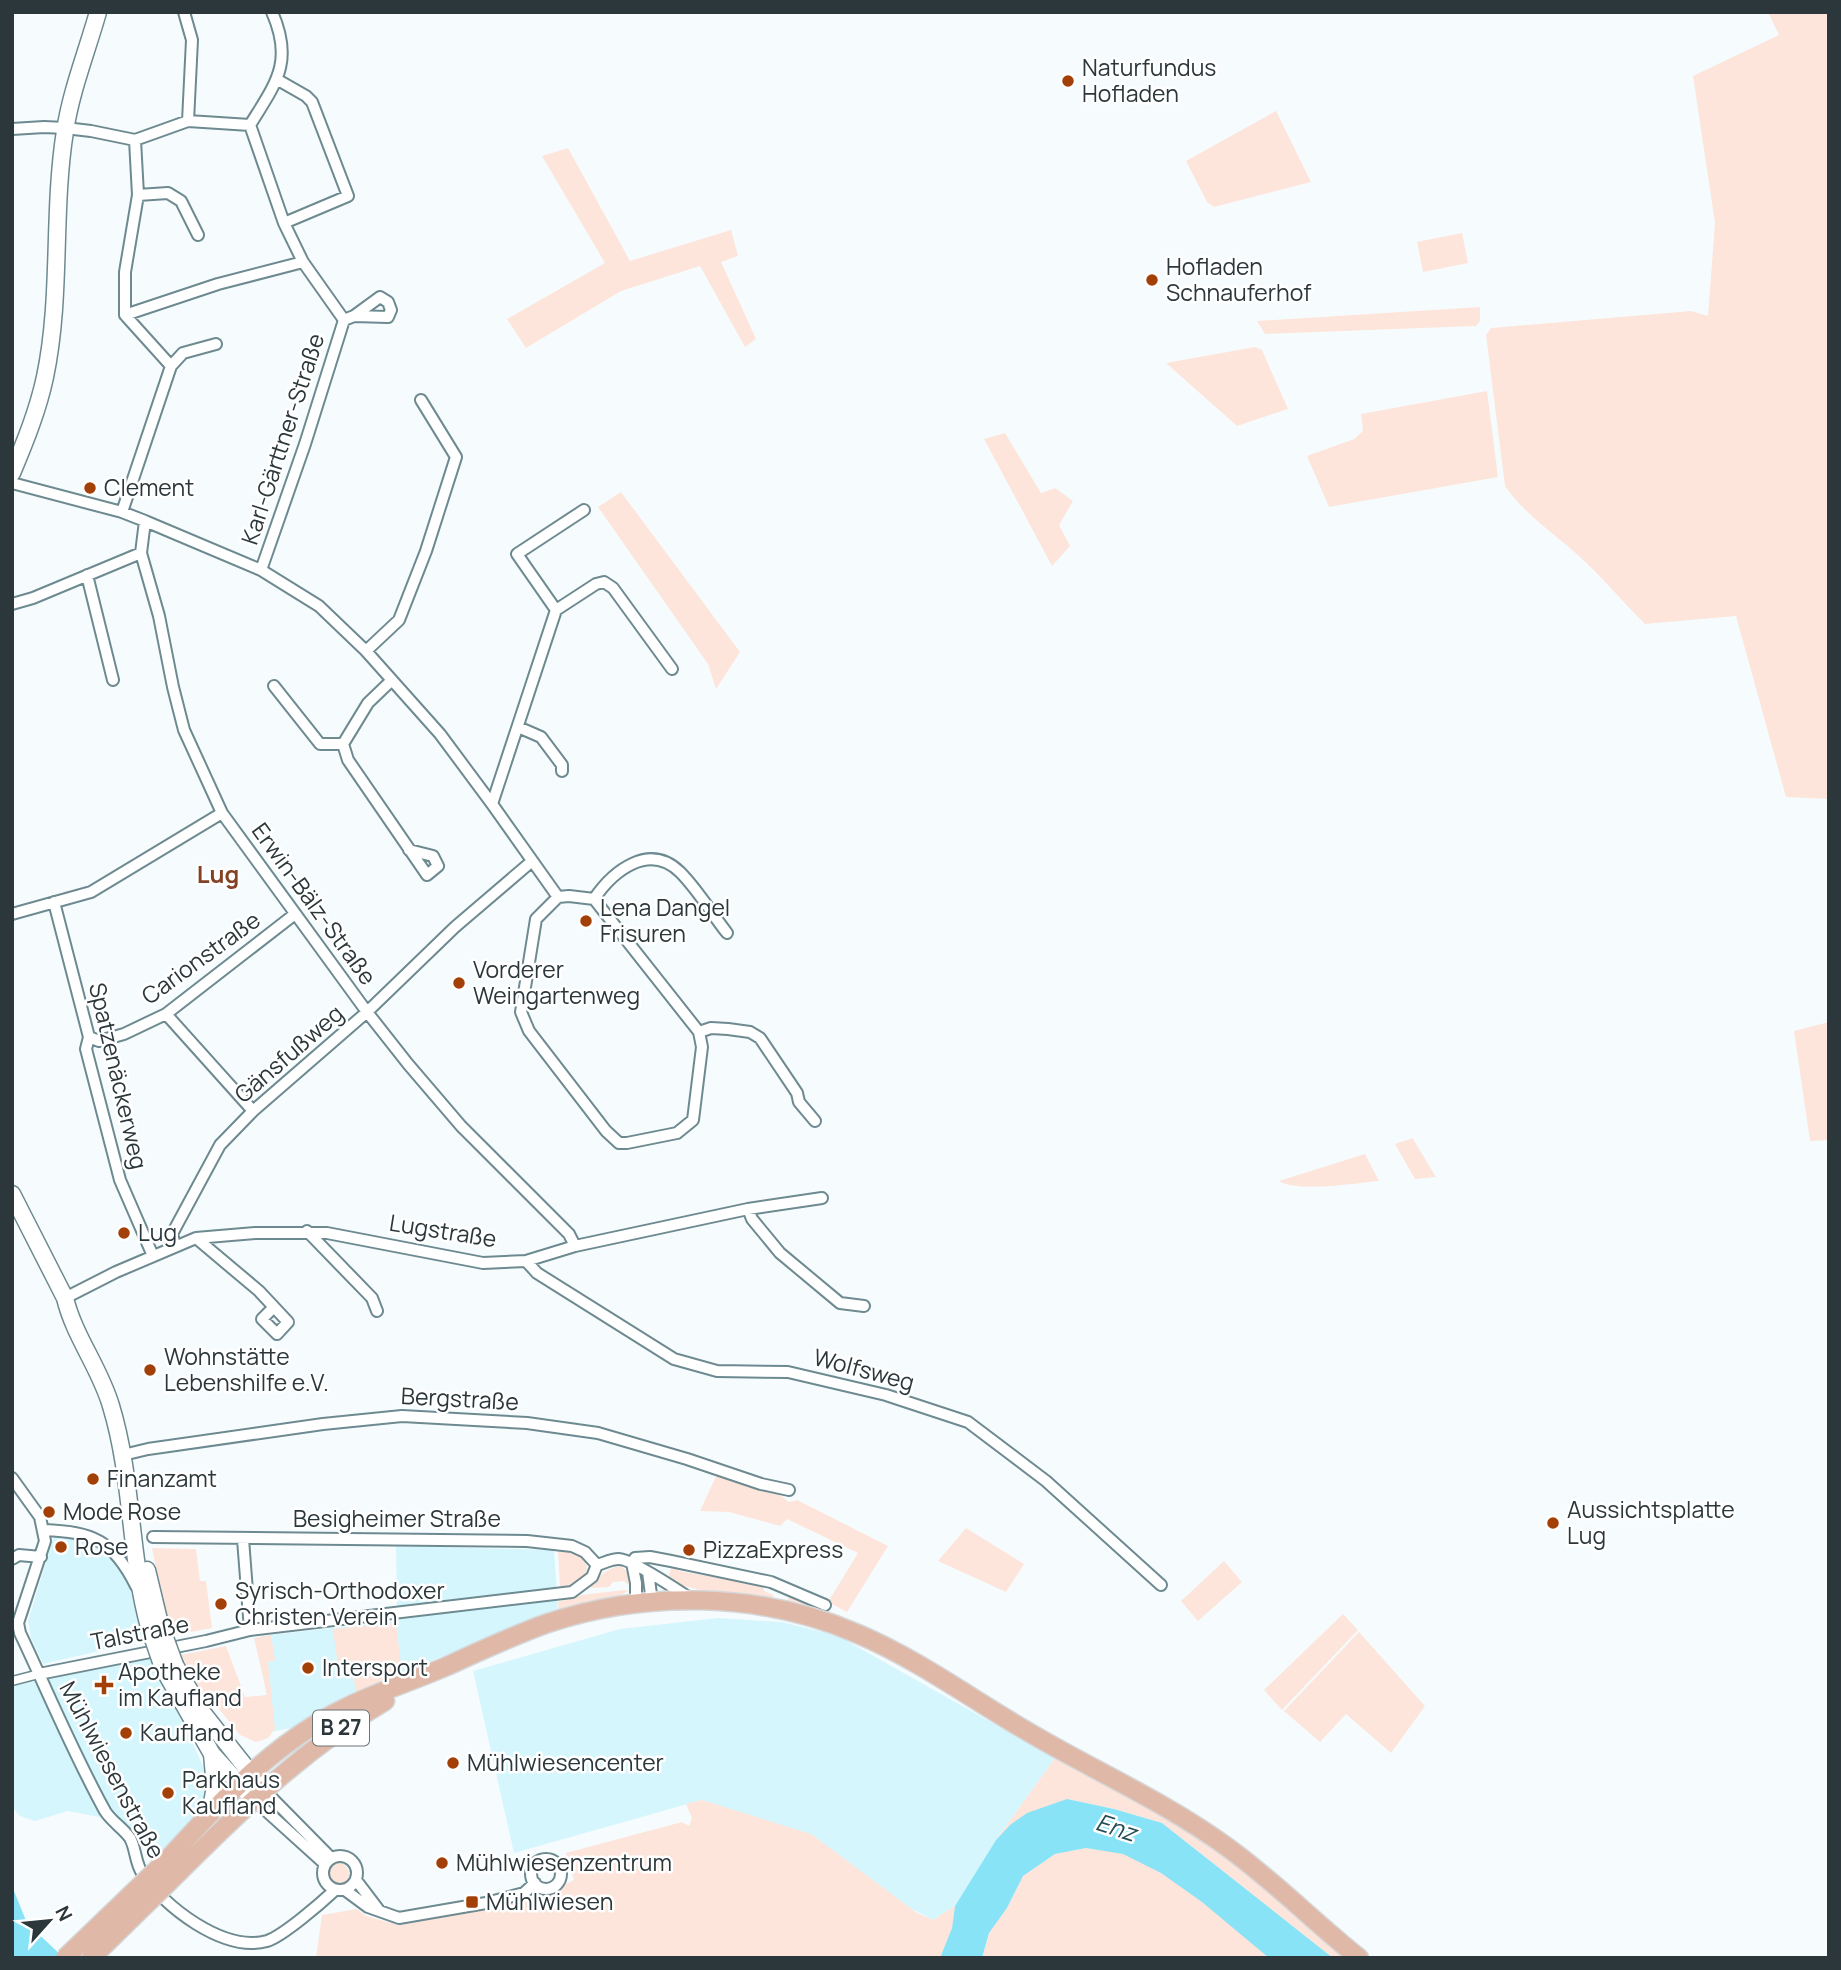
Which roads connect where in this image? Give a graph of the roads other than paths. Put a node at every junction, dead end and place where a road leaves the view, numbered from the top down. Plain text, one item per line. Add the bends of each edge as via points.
1 (98, 12) edge
2 (184, 12) edge
3 (272, 12) edge
4 (278, 80) junction
5 (188, 121) junction
6 (250, 125) junction
7 (65, 128) junction
8 (12, 130) edge
9 (135, 140) junction
10 (138, 194) junction
11 (284, 223) junction
12 (198, 235) dead end
13 (303, 261) junction
14 (125, 315) junction
15 (216, 344) dead end
16 (170, 366) junction
17 (421, 400) dead end
18 (12, 473) edge
19 (12, 483) edge
20 (584, 510) dead end
21 (121, 512) junction
22 (145, 521) junction
23 (141, 553) junction
24 (261, 570) junction
25 (87, 575) junction
26 (12, 604) edge
27 (556, 610) junction
28 (366, 651) junction
29 (672, 669) dead end
30 (113, 680) dead end
31 (392, 680) junction
32 (274, 686) dead end
33 (518, 727) junction
34 (343, 744) junction
35 (562, 771) dead end
36 (492, 804) junction
37 (222, 813) junction
38 (409, 850) dead end
39 (531, 862) junction
40 (558, 898) junction
41 (594, 899) junction
42 (54, 902) junction
43 (12, 914) edge
44 (295, 914) junction
45 (727, 933) dead end
46 (367, 1012) junction
47 (166, 1014) junction
48 (699, 1032) junction
49 (89, 1037) junction
50 (254, 1111) junction
51 (815, 1121) dead end
52 (12, 1194) edge
53 (822, 1198) dead end
54 (748, 1209) junction
55 (307, 1231) junction
56 (196, 1238) junction
57 (175, 1245) junction
58 (576, 1246) junction
59 (153, 1256) junction
60 (526, 1261) junction
61 (65, 1298) junction
62 (864, 1306) dead end
63 (273, 1308) dead end
64 (377, 1311) dead end
65 (128, 1453) junction
66 (14, 1484) edge
67 (789, 1490) dead end
68 (44, 1530) junction
69 (243, 1539) junction
70 (143, 1546) junction
71 (41, 1557) junction
72 (12, 1559) edge
73 (660, 1559) junction
74 (632, 1563) junction
75 (597, 1565) junction
76 (653, 1576) junction
77 (1161, 1586) dead end
78 (140, 1594) junction
79 (692, 1599) junction
80 (644, 1603) junction
81 (825, 1605) dead end
82 (15, 1626) edge
83 (155, 1626) junction
84 (250, 1630) junction
85 (169, 1667) junction
86 (430, 1673) junction
87 (39, 1675) junction
88 (12, 1681) edge
89 (232, 1748) junction
90 (212, 1754) junction
91 (283, 1772) junction
92 (244, 1778) junction
93 (258, 1794) junction
94 (210, 1813) junction
95 (279, 1814) junction
96 (231, 1820) junction
97 (328, 1861) junction
98 (174, 1865) junction
99 (356, 1880) junction
100 (535, 1883) dead end
101 (335, 1888) junction
102 (378, 1909) junction
103 (65, 1958) edge
104 (91, 1958) edge
105 (1359, 1958) edge

1 - 7 main road
2 - 5 street via 192,40
3 - 4 street via 282,41
4 - 6 street
4 - 11 street via 312,102 348,196
5 - 6 street
5 - 9 street
6 - 11 street, Karl-Gärttner-Straße
7 - 8 street
7 - 9 street
7 - 18 main road via 45,377
9 - 10 street
10 - 12 street via 168,193 181,201
10 - 14 street via 125,272
11 - 13 street, Karl-Gärttner-Straße
13 - 14 street
13 - 24 street, Karl-Gärttner-Straße via 349,318
14 - 16 street
15 - 16 street via 183,354
16 - 21 street
17 - 28 street via 456,457 399,620
19 - 21 street
20 - 27 street via 517,554
21 - 22 street
22 - 23 street, Erwin-Bälz-Straße
22 - 24 street
23 - 25 street
23 - 37 street, Erwin-Bälz-Straße via 184,730
24 - 28 street via 319,606
25 - 26 street
25 - 30 street
27 - 29 street via 604,582
27 - 33 street
28 - 31 street
31 - 34 street via 368,703
31 - 36 street
32 - 34 street via 320,744
33 - 35 street via 541,737
33 - 36 street
34 - 38 street via 348,760
36 - 39 street
37 - 42 street via 91,892
37 - 44 street, Erwin-Bälz-Straße
39 - 40 street
39 - 46 street, Gänsfußweg
40 - 41 street
40 - 48 street via 536,919 521,1012 529,1031 619,1143 677,1133 693,1120 702,1047
41 - 45 street via 605,883 634,861 651,859 670,864 680,873
41 - 48 street
42 - 43 street
42 - 49 street, Spatzenäckerweg
44 - 46 street, Erwin-Bälz-Straße
44 - 47 street, Carionstraße
46 - 50 street, Gänsfußweg
46 - 58 street, Erwin-Bälz-Straße via 461,1126
47 - 49 street, Carionstraße via 124,1034 99,1041
47 - 50 street
48 - 51 street via 711,1028 750,1032 760,1038
49 - 59 street, Spatzenäckerweg via 86,1049 121,1180
50 - 57 street, Gänsfußweg via 220,1146 173,1234
52 - 61 main road
53 - 54 street, Lugstraße
54 - 58 street, Lugstraße
54 - 62 street via 780,1253 840,1303
55 - 56 street, Lugstraße
55 - 60 street, Lugstraße via 483,1263
55 - 64 street via 372,1298
56 - 57 street, Lugstraße
56 - 63 street
57 - 59 street, Lugstraße
58 - 60 street, Lugstraße
59 - 61 street, Lugstraße
60 - 77 street, Wolfsweg via 537,1273 674,1359 717,1371 788,1372 849,1385 968,1422 1046,1481
61 - 65 main road
65 - 67 street, Bergstraße via 323,1424 402,1416 458,1419 598,1433
65 - 70 main road
66 - 68 street via 33,1506
68 - 71 street
68 - 78 street via 76,1532 110,1546
69 - 70 street, Besigheimer Straße
69 - 75 street, Besigheimer Straße via 527,1541 572,1546
69 - 84 street
70 - 78 main road
70 - 83 main road
71 - 72 street via 19,1555
71 - 82 street
73 - 74 street via 640,1557
73 - 76 street
73 - 81 street via 771,1582
74 - 75 street via 618,1559
74 - 76 street
74 - 80 street
75 - 84 street, Talstraße via 592,1577 572,1592
76 - 79 street
76 - 80 street
78 - 83 main road
79 - 80 main road, B 27
79 - 105 main road, B 27 via 779,1610 879,1643 1201,1829 1265,1875
80 - 86 main road, B 27 via 547,1624
82 - 87 street, Mühlwiesenstraße
83 - 85 main road, bridge
84 - 87 street, Talstraße
85 - 89 main road
85 - 90 main road
86 - 91 main road, B 27 via 355,1718
86 - 92 main road, B 27 via 330,1716
87 - 88 street, Talstraße
87 - 101 street, Mühlwiesenstraße via 106,1812 128,1835 140,1871 165,1900 201,1927 216,1935 267,1941
89 - 90 main road via 221,1756
89 - 92 main road
90 - 92 main road
90 - 94 main road via 215,1787
91 - 93 main road, B 27
91 - 95 street via 277,1788
92 - 93 main road
92 - 94 main road, B 27
93 - 95 street
93 - 96 main road, B 27
94 - 98 main road, B 27
95 - 96 street
95 - 97 street
96 - 98 main road, B 27
97 - 99 street via 341,1856 350,1859 357,1868
97 - 101 street via 323,1874
98 - 103 main road, B 27, bridge
98 - 104 main road, B 27, bridge
99 - 101 street, Mühlwiesenstraße
99 - 102 street
100 - 102 street via 524,1893 423,1915 399,1918
101 - 102 street

